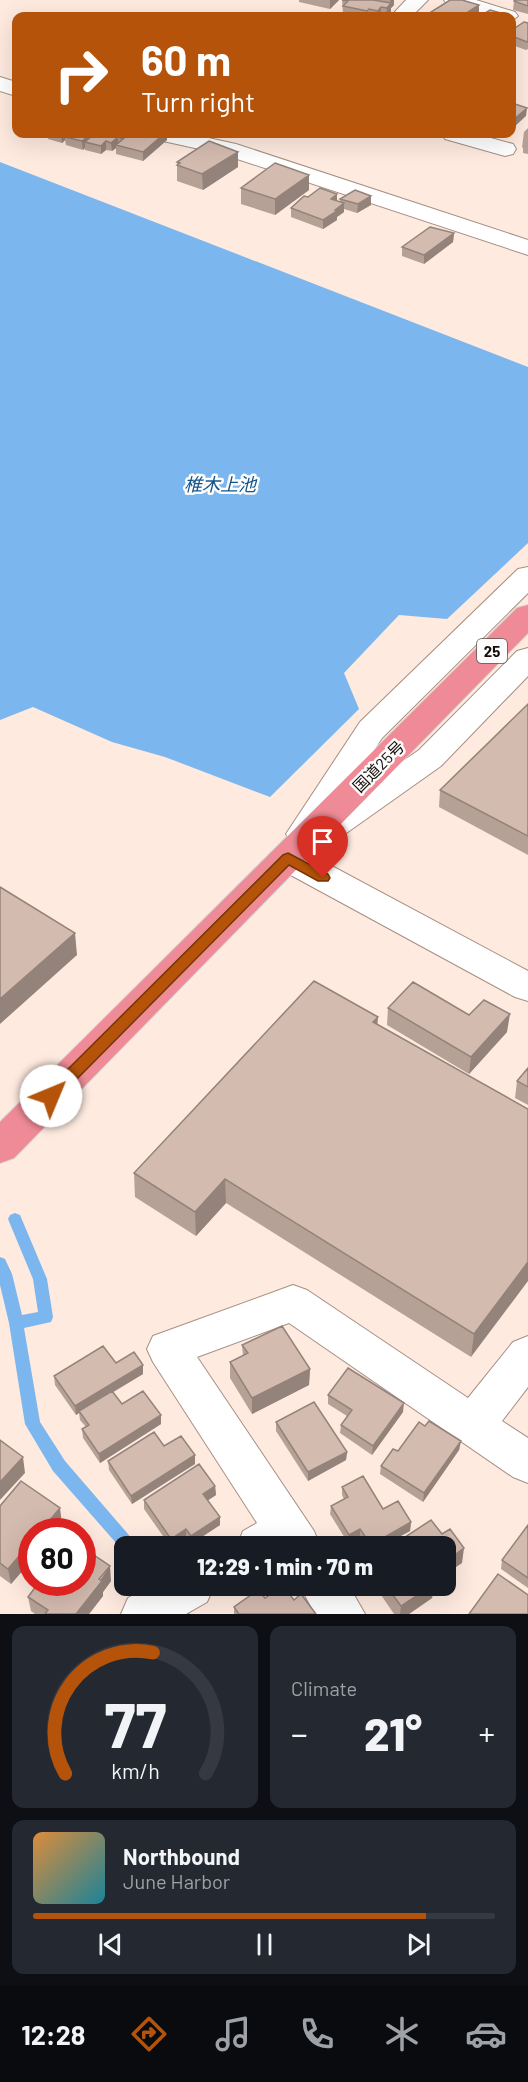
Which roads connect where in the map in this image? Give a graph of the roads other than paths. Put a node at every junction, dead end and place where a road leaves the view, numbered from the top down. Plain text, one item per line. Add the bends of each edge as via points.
1 (454, 0) edge
2 (494, 12) edge
3 (180, 138) edge
4 (245, 138) edge
5 (467, 138) edge
6 (228, 149) junction
7 (505, 149) dead end
8 (528, 248) edge
9 (528, 576) edge
10 (528, 615) edge
11 (528, 658) edge
12 (288, 858) junction
13 (528, 987) edge
14 (0, 1147) edge
15 (528, 1355) edge
16 (473, 1425) junction
17 (528, 1463) edge
18 (278, 1536) edge
19 (330, 1596) edge
20 (342, 1614) edge

1 - 2 street
3 - 6 street
4 - 6 street
5 - 7 street
6 - 8 street
9 - 12 street via 371,730
10 - 12 highway, 国道25号 / 25
11 - 12 street via 430,758
12 - 13 street
12 - 14 highway, 国道25号 / 25
15 - 16 street
16 - 17 street
16 - 18 street via 293,1303 168,1349
19 - 20 street

